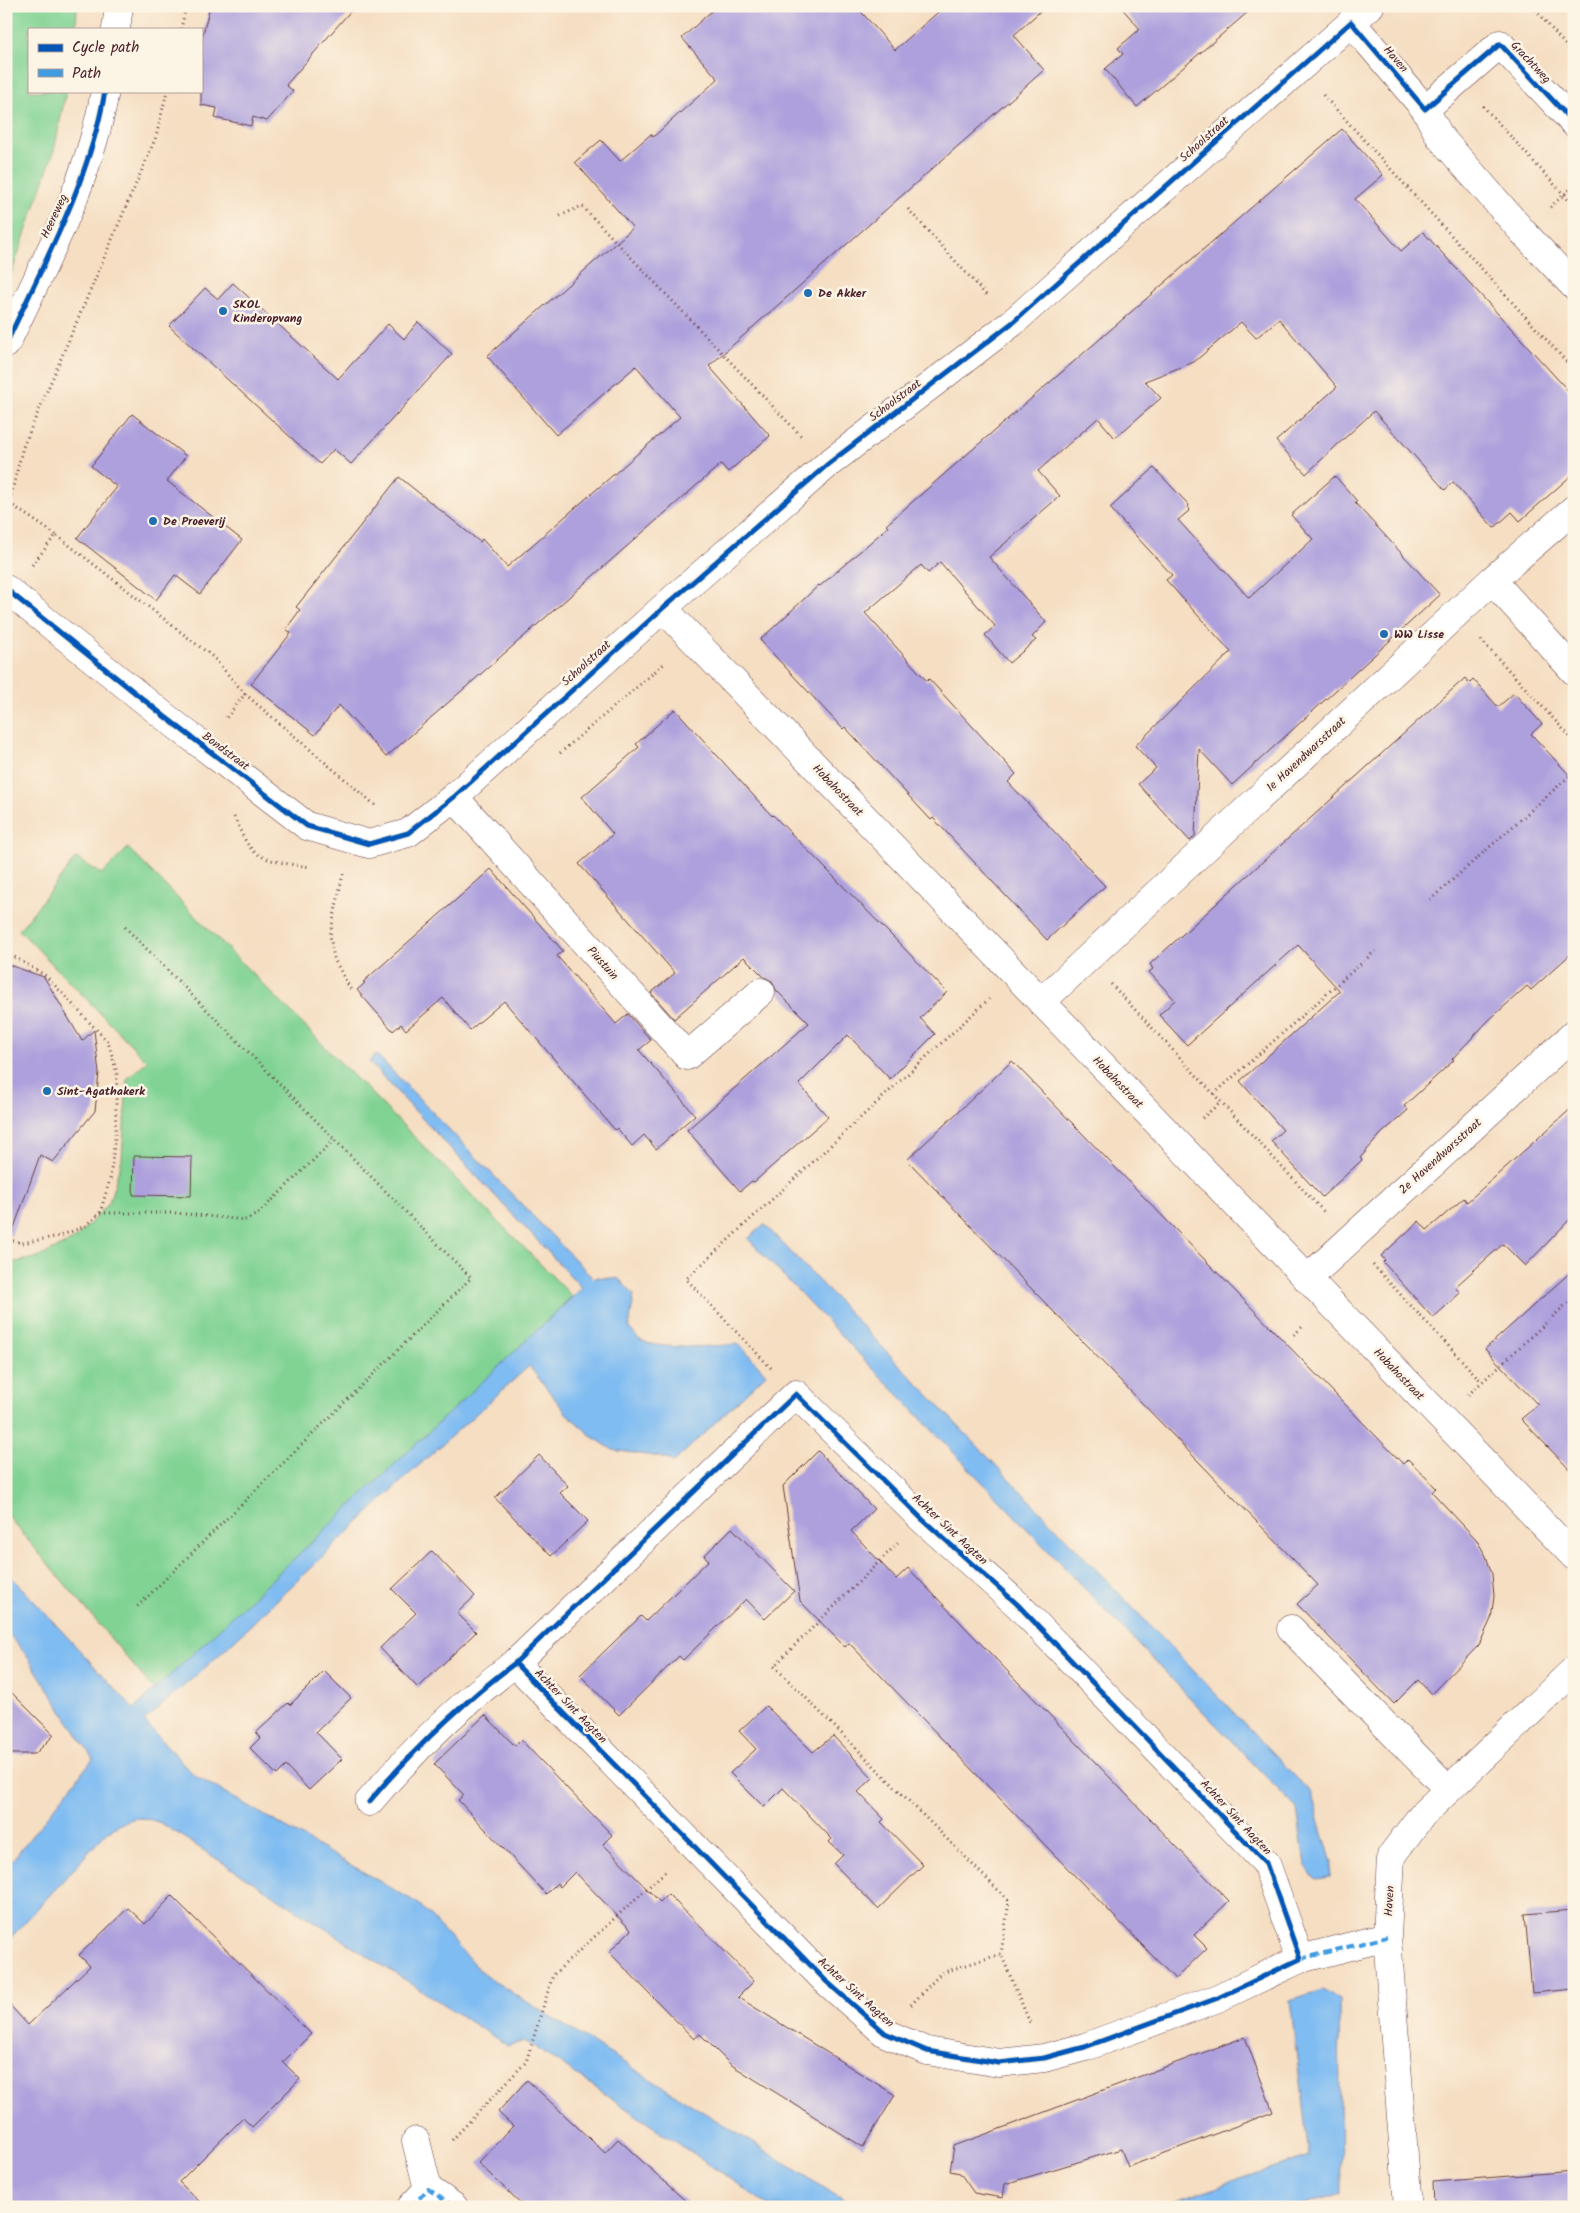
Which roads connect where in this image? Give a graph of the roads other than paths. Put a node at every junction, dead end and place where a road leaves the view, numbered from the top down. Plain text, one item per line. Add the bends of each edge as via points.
1 (120, 6) edge
2 (1360, 14) edge
3 (116, 28) edge
4 (105, 92) edge
5 (1425, 109) junction
6 (1574, 123) edge
7 (1574, 286) edge
8 (6, 344) edge
9 (1574, 509) edge
10 (1492, 580) junction
11 (9, 590) edge
12 (663, 608) junction
13 (1574, 671) edge
14 (454, 797) junction
15 (761, 992) dead end
16 (1041, 1002) junction
17 (1574, 1034) edge
18 (1306, 1279) junction
19 (1574, 1556) edge
20 (1291, 1629) dead end
21 (515, 1663) junction
22 (1574, 1670) edge
23 (1448, 1789) junction
24 (369, 1802) dead end
25 (1387, 1937) junction
26 (1300, 1959) junction
27 (416, 2141) dead end
28 (421, 2188) edge
29 (454, 2207) edge
30 (1408, 2207) edge

1 - 3 street
2 - 5 street, Haven
2 - 12 street, Schoolstraat via 1012,323 828,464
4 - 8 street, Heereweg via 75,195
5 - 6 street, Grachtweg via 1500,44
5 - 7 street, Haven via 1440,136
9 - 10 street, 1e Havendwarsstraat
10 - 13 street
10 - 16 street, 1e Havendwarsstraat
11 - 14 street, Bondstraat via 307,826 369,844 408,833
12 - 14 street, Schoolstraat
12 - 16 street, Hobahostraat
14 - 15 street, Piustuin via 687,1056
16 - 18 street, Hobahostraat
17 - 18 street, 2e Havendwarsstraat
18 - 19 street, Hobahostraat
20 - 23 street
21 - 24 street via 400,1764
21 - 26 street, Achter Sint Aagten via 826,1981 884,2033 927,2051 999,2063 1044,2058 1085,2047 1218,1998
21 - 26 street, Achter Sint Aagten via 796,1394 922,1519 1017,1604 1266,1863
22 - 23 street, Haven
23 - 25 street, Haven via 1422,1814 1391,1856
25 - 26 street, Achter Sint Aagten
25 - 30 street, Haven
27 - 28 street
28 - 29 street

